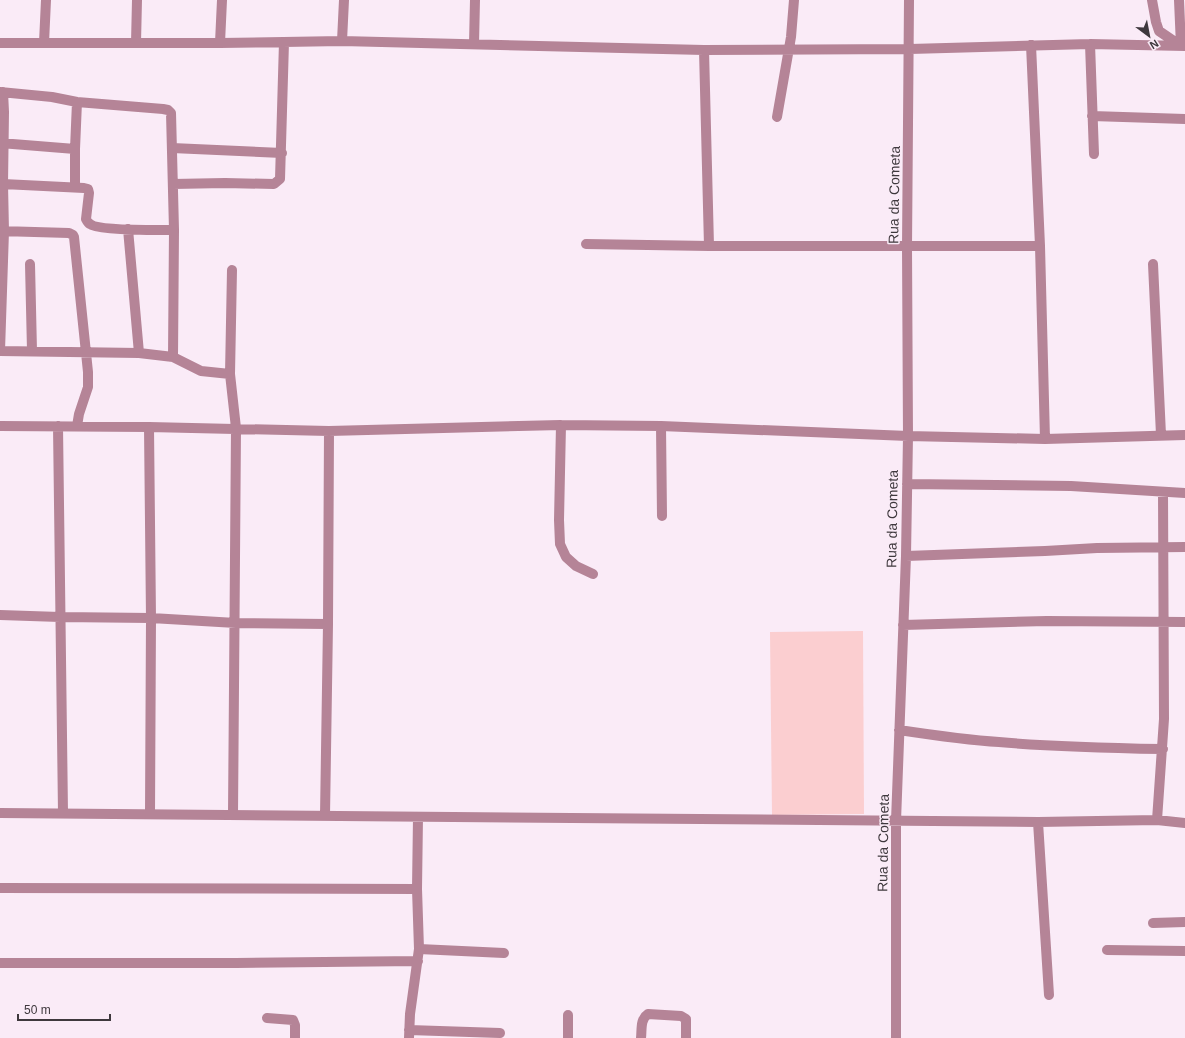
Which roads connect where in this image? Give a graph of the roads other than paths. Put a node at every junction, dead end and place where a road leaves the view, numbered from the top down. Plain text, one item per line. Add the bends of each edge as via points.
1 (46, 0) edge
2 (137, 0) edge
3 (222, 0) edge
4 (344, 0) edge
5 (475, 0) edge
6 (794, 0) edge
7 (910, 0) edge
8 (1152, 0) edge
9 (1179, 0) edge
10 (342, 41) junction
11 (44, 42) junction
12 (284, 42) junction
13 (0, 43) edge
14 (136, 43) junction
15 (220, 43) junction
16 (474, 44) junction
17 (1090, 44) junction
18 (1031, 45) junction
19 (1183, 46) edge
20 (910, 49) junction
21 (704, 50) junction
22 (789, 50) junction
23 (1, 92) edge
24 (77, 102) junction
25 (1092, 116) junction
26 (777, 117) dead end
27 (1185, 119) edge
28 (1, 143) edge
29 (172, 148) junction
30 (75, 149) junction
31 (282, 153) junction
32 (1094, 154) dead end
33 (3, 184) junction
34 (173, 184) junction
35 (75, 187) junction
36 (128, 229) junction
37 (174, 230) junction
38 (2, 231) edge
39 (586, 244) dead end
40 (709, 246) junction
41 (1040, 246) junction
42 (907, 247) junction
43 (30, 264) dead end
44 (1153, 264) dead end
45 (232, 270) dead end
46 (0, 351) edge
47 (32, 351) junction
48 (85, 352) junction
49 (139, 353) junction
50 (173, 357) junction
51 (230, 374) junction
52 (562, 425) junction
53 (0, 426) edge
54 (58, 426) junction
55 (77, 426) junction
56 (149, 426) junction
57 (661, 426) junction
58 (236, 428) junction
59 (329, 431) junction
60 (1161, 435) junction
61 (908, 436) junction
62 (1185, 436) edge
63 (1045, 439) junction
64 (907, 484) junction
65 (1163, 492) junction
66 (1185, 492) edge
67 (662, 516) dead end
68 (1185, 547) edge
69 (1163, 548) junction
70 (906, 556) junction
71 (593, 574) dead end
72 (0, 615) edge
73 (60, 617) junction
74 (152, 618) junction
75 (1164, 622) junction
76 (1185, 622) edge
77 (236, 624) junction
78 (328, 624) junction
79 (903, 625) junction
80 (899, 730) junction
81 (1163, 749) junction
82 (0, 813) edge
83 (63, 813) junction
84 (150, 814) junction
85 (233, 815) junction
86 (325, 816) junction
87 (418, 817) junction
88 (1157, 820) junction
89 (896, 821) junction
90 (1038, 822) junction
91 (1185, 823) edge
92 (0, 888) edge
93 (417, 889) junction
94 (1185, 922) edge
95 (1153, 923) dead end
96 (419, 949) junction
97 (1107, 950) dead end
98 (1185, 951) edge
99 (504, 953) dead end
100 (418, 961) junction
101 (0, 963) edge
102 (1049, 995) dead end
103 (568, 1015) dead end
104 (267, 1018) dead end
105 (500, 1033) dead end
106 (409, 1034) edge
107 (295, 1038) edge
108 (568, 1038) edge
109 (641, 1038) edge
110 (686, 1038) edge
111 (896, 1038) edge

1 - 11 street
2 - 14 street
3 - 15 street
4 - 10 street
5 - 16 street
6 - 22 street
7 - 20 street, Rua da Cometa
8 - 19 street via 1159,31
9 - 19 street
10 - 12 street
10 - 16 street
11 - 13 street
11 - 14 street
12 - 15 street
12 - 31 street
14 - 15 street
16 - 21 street
17 - 18 street
17 - 19 street
17 - 25 street
18 - 20 street
18 - 41 street
20 - 22 street
20 - 42 street, Rua da Cometa
21 - 22 street
21 - 40 street
22 - 26 street
23 - 24 street
23 - 28 street via 4,112
24 - 29 street via 168,110 171,113
24 - 30 street
25 - 27 street
25 - 32 street
28 - 30 street
28 - 33 street
29 - 31 street
29 - 34 street
30 - 35 street
31 - 34 street via 280,180 274,184
33 - 35 street
33 - 38 street
34 - 37 street
35 - 36 street via 88,190 86,219 90,225
36 - 37 street
36 - 49 street
37 - 50 street
38 - 46 street
38 - 48 street via 73,235
39 - 40 street
40 - 42 street
41 - 42 street
41 - 63 street
42 - 61 street, Rua da Cometa
43 - 47 street
44 - 60 street
45 - 51 street
46 - 47 street
47 - 48 street
48 - 49 street
48 - 55 street via 88,387
49 - 50 street
50 - 51 street via 201,371
51 - 58 street
52 - 57 street
52 - 59 street
52 - 71 street via 558,520 560,544 566,557 576,566
53 - 54 street
54 - 55 street
54 - 73 street
55 - 56 street
56 - 58 street
56 - 74 street
57 - 61 street
57 - 67 street
58 - 59 street
58 - 77 street
59 - 78 street
60 - 62 street
60 - 63 street
61 - 63 street
61 - 64 street, Rua da Cometa
64 - 65 street via 1071,486
64 - 70 street, Rua da Cometa
65 - 66 street
65 - 69 street
68 - 69 street
69 - 70 street via 1097,548
69 - 75 street
70 - 79 street, Rua da Cometa
72 - 73 street
73 - 74 street
73 - 83 street
74 - 77 street
74 - 84 street
75 - 76 street
75 - 79 street via 1047,621
75 - 81 street
77 - 78 street
77 - 85 street
78 - 86 street
79 - 80 street, Rua da Cometa
80 - 81 street via 999,742
80 - 89 street, Rua da Cometa
81 - 88 street
82 - 83 street
83 - 84 street
84 - 85 street
85 - 86 street
86 - 87 street
87 - 89 street
87 - 93 street
88 - 90 street
88 - 91 street
89 - 90 street
89 - 111 street, Rua da Cometa
90 - 102 street
92 - 93 street
93 - 96 street
94 - 95 street
96 - 99 street
96 - 100 street
97 - 98 street
100 - 101 street
100 - 106 street
103 - 108 street
104 - 107 street via 293,1020
105 - 106 street
109 - 110 street via 642,1020 648,1014 681,1016 686,1019

